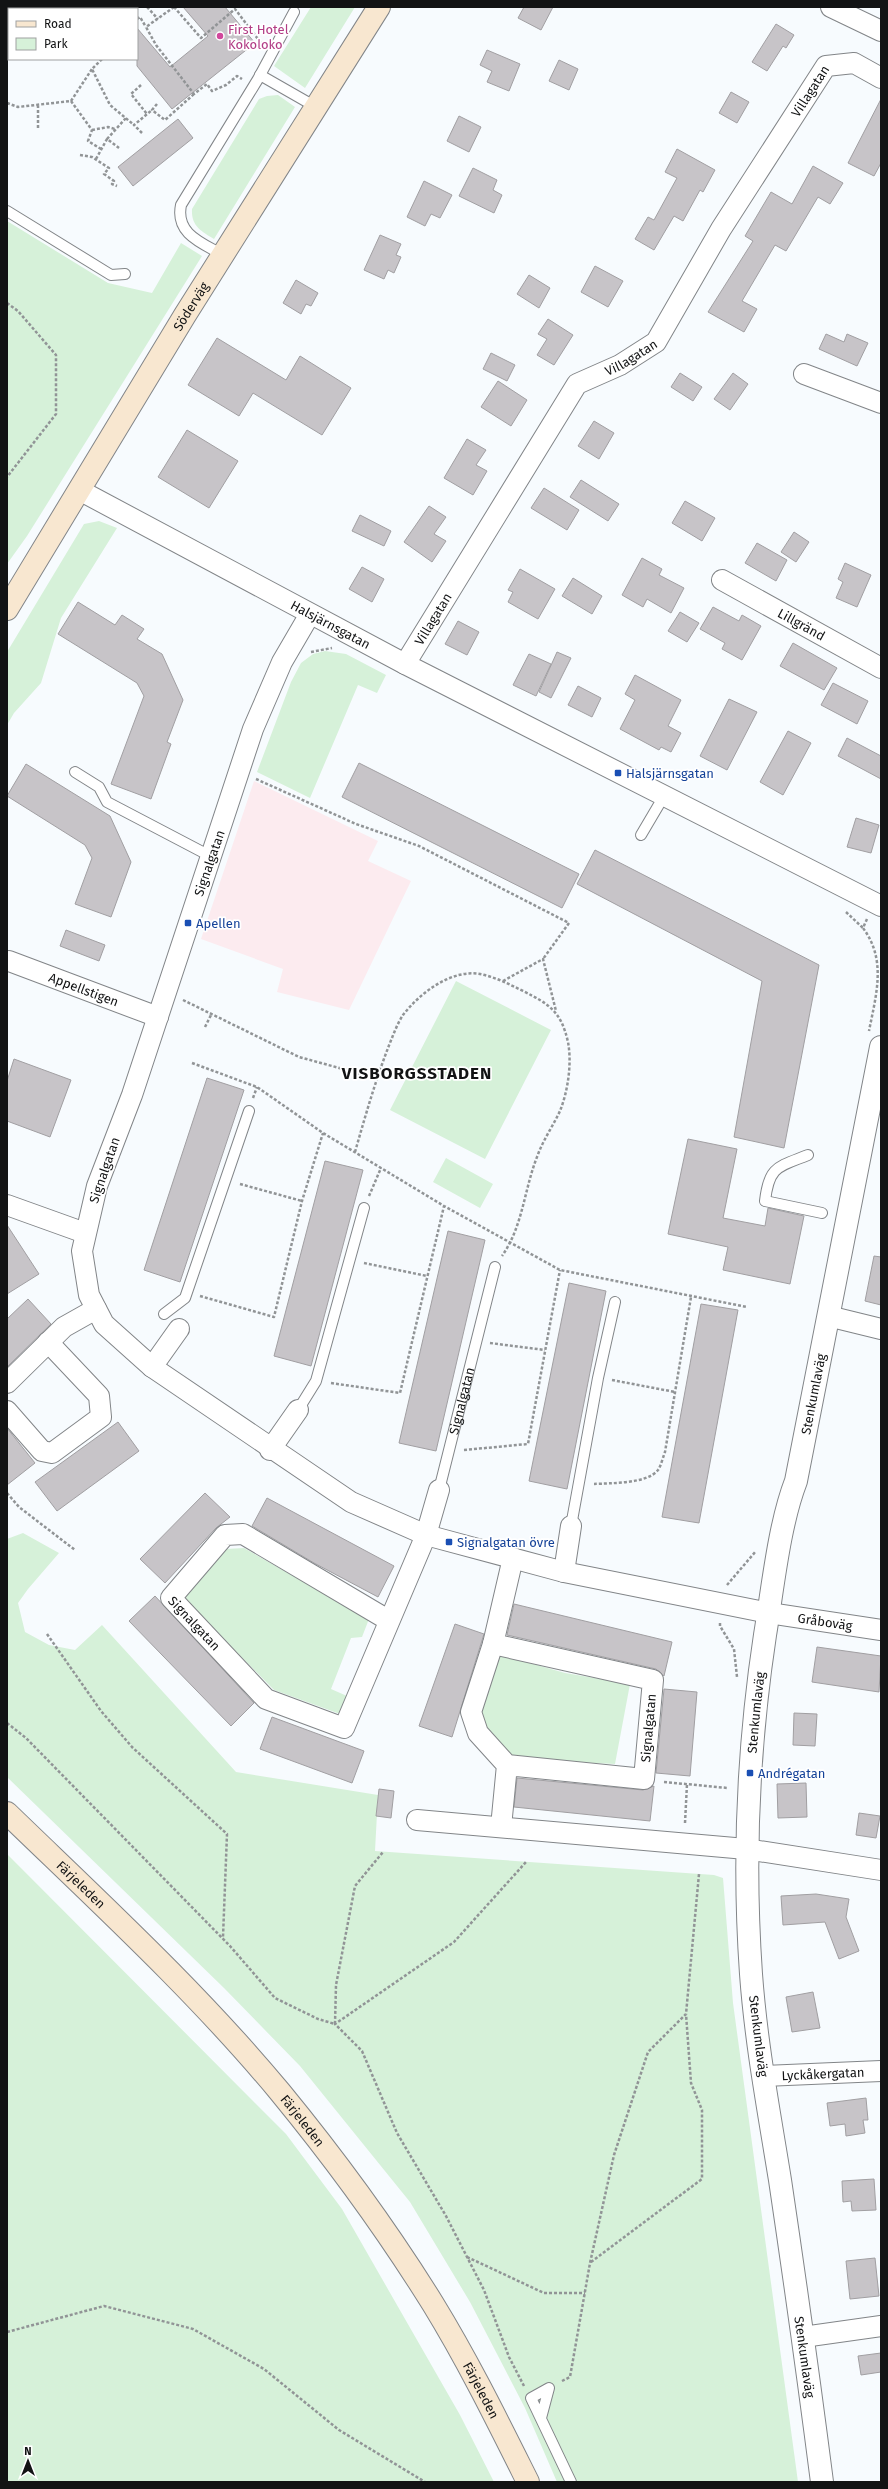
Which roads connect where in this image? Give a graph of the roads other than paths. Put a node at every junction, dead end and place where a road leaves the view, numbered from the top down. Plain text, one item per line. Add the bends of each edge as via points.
1 (379, 7) edge
2 (831, 7) edge
3 (294, 12) dead end
4 (881, 31) edge
5 (881, 78) edge
6 (258, 79) junction
7 (316, 108) junction
8 (7, 211) edge
9 (223, 255) junction
10 (125, 274) dead end
11 (804, 374) dead end
12 (878, 396) edge
13 (81, 491) junction
14 (722, 580) dead end
15 (7, 608) edge
16 (310, 614) junction
17 (405, 664) junction
18 (881, 668) edge
19 (74, 772) dead end
20 (664, 796) junction
21 (641, 835) dead end
22 (212, 857) junction
23 (877, 905) edge
24 (9, 961) dead end
25 (158, 1017) junction
26 (877, 1049) edge
27 (249, 1111) dead end
28 (808, 1155) dead end
29 (7, 1205) edge
30 (364, 1208) road end
31 (822, 1213) dead end
32 (85, 1233) junction
33 (494, 1267) dead end
34 (615, 1302) dead end
35 (96, 1309) junction
36 (164, 1314) dead end
37 (828, 1316) junction
38 (881, 1328) edge
39 (179, 1329) dead end
40 (48, 1342) junction
41 (152, 1367) junction
42 (7, 1383) edge
43 (298, 1410) joint
44 (7, 1411) edge
45 (270, 1450) junction
46 (439, 1490) joint
47 (571, 1526) joint
48 (426, 1535) junction
49 (513, 1558) junction
50 (564, 1572) junction
51 (769, 1613) junction
52 (388, 1620) junction
53 (881, 1630) edge
54 (493, 1644) junction
55 (507, 1765) junction
56 (7, 1813) edge
57 (417, 1820) dead end
58 (501, 1827) junction
59 (746, 1849) junction
60 (881, 1870) edge
61 (881, 2071) edge
62 (764, 2076) junction
63 (881, 2326) edge
64 (803, 2337) junction
65 (541, 2418) junction
66 (528, 2482) edge
67 (570, 2482) edge
68 (822, 2482) edge

1 - 7 main road, Söderväg
2 - 4 street
3 - 6 lane
5 - 17 street, Villagatan via 854,64 826,66 721,229 656,342 620,364 577,384
6 - 7 lane
6 - 9 lane via 181,205 179,216 182,227
7 - 9 main road, Söderväg
8 - 10 lane via 111,275
9 - 13 main road, Söderväg
11 - 12 street
13 - 15 main road, Söderväg
13 - 16 street, Halsjärnsgatan
14 - 18 street, Lillgränd
16 - 17 street, Halsjärnsgatan
16 - 22 street, Signalgatan via 282,662 252,729
17 - 20 street, Halsjärnsgatan
19 - 22 lane via 99,788 107,802
20 - 21 lane
20 - 23 street, Halsjärnsgatan
22 - 25 street, Signalgatan
24 - 25 street, Appellstigen
25 - 32 street, Signalgatan via 132,1095 97,1186
26 - 37 street, Stenkumlaväg
27 - 36 lane via 185,1298
28 - 31 lane via 781,1165 771,1173 765,1201
29 - 32 street
30 - 43 lane via 316,1381
32 - 35 street, Signalgatan via 82,1251 84,1274 89,1295
33 - 46 lane, Signalgatan
34 - 47 lane via 598,1378
35 - 40 street via 64,1327
35 - 41 street, Signalgatan via 104,1324
37 - 38 street
37 - 51 street, Stenkumlaväg via 796,1481 789,1500
39 - 41 street
40 - 42 street
40 - 44 street via 100,1396 101,1417 52,1453 42,1451
41 - 45 street, Signalgatan
43 - 45 street
45 - 48 street, Signalgatan via 351,1502
46 - 48 street, Signalgatan
47 - 50 street
48 - 49 street, Signalgatan
48 - 52 street, Signalgatan
49 - 50 street, Signalgatan
49 - 54 street
50 - 51 street, Signalgatan
51 - 53 street, Gråboväg
51 - 59 street, Stenkumlaväg via 759,1679
52 - 52 street, Signalgatan via 244,1534 225,1535 171,1598 266,1699 344,1728
54 - 55 street via 471,1712 478,1733
54 - 55 street, Signalgatan via 653,1680 644,1779
55 - 58 street
56 - 66 main road, Färjeleden via 202,2005 330,2154 433,2305 490,2406
57 - 58 street
58 - 59 street
59 - 60 street
59 - 62 street, Stenkumlaväg via 752,1975
61 - 62 street, Lyckåkergatan
62 - 64 street, Stenkumlaväg
63 - 64 street
64 - 68 street, Stenkumlaväg
65 - 65 lane via 531,2398 549,2388
65 - 67 lane

